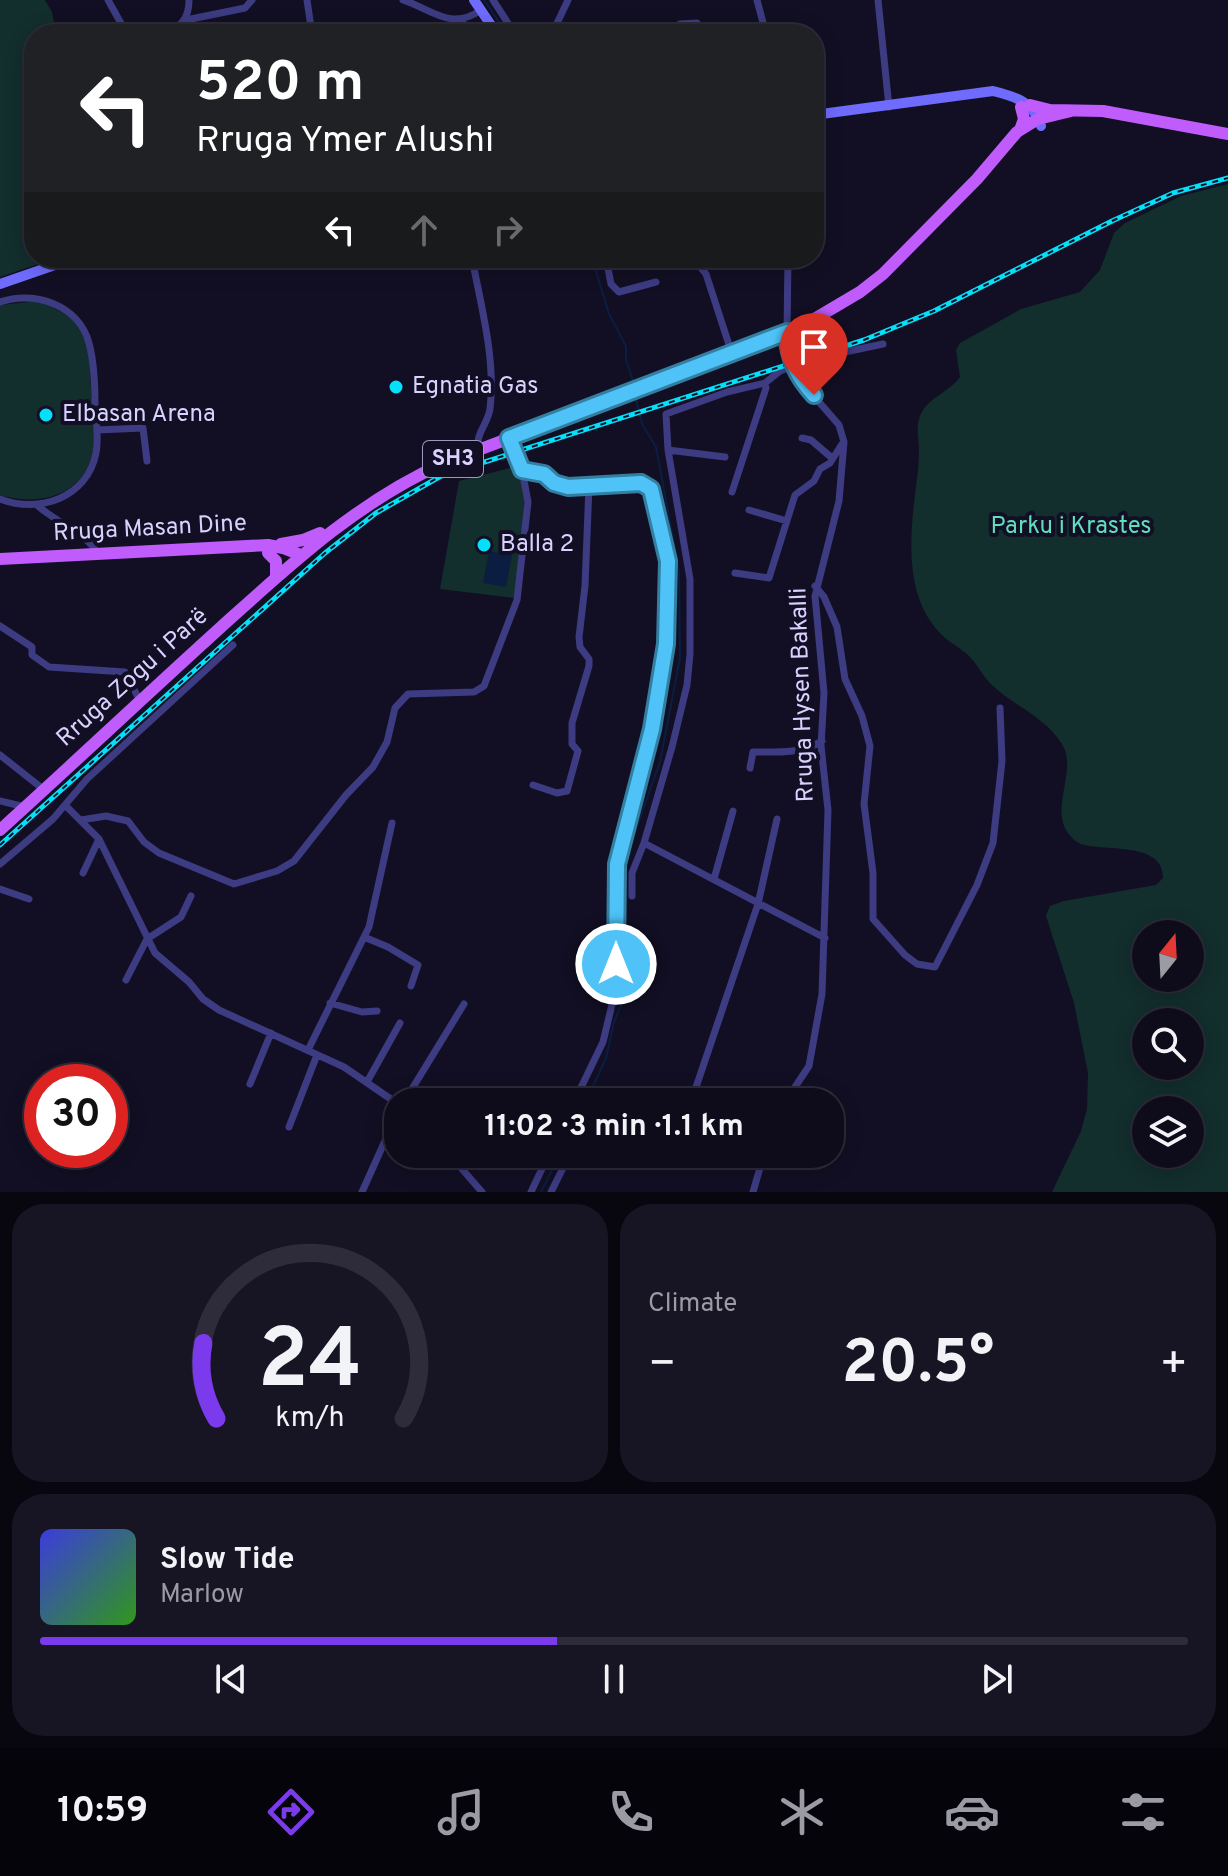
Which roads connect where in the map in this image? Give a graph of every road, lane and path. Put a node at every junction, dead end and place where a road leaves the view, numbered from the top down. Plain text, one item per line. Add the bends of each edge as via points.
1 (108, 0) edge
2 (189, 0) edge
3 (252, 0) edge
4 (307, 0) edge
5 (403, 0) edge
6 (474, 0) edge
7 (493, 0) edge
8 (568, 0) edge
9 (757, 0) edge
10 (878, 0) edge
11 (481, 10) junction
12 (186, 20) junction
13 (463, 20) junction
14 (121, 24) edge
15 (183, 24) edge
16 (311, 24) edge
17 (463, 24) edge
18 (490, 24) edge
19 (509, 24) edge
20 (557, 24) edge
21 (680, 24) dead end
22 (697, 24) edge
23 (763, 24) edge
24 (1026, 106) junction
25 (889, 107) junction
26 (1071, 111) junction
27 (824, 114) edge
28 (1121, 115) junction
29 (1037, 124) junction
30 (1017, 132) junction
31 (1228, 134) edge
32 (977, 179) junction
33 (46, 268) edge
34 (474, 268) edge
35 (608, 268) edge
36 (701, 268) edge
37 (788, 268) edge
38 (656, 282) dead end
39 (0, 284) edge
40 (0, 302) edge
41 (787, 332) junction
42 (883, 344) dead end
43 (732, 354) junction
44 (793, 368) junction
45 (765, 383) junction
46 (97, 430) junction
47 (509, 438) junction
48 (802, 438) dead end
49 (844, 442) junction
50 (479, 450) junction
51 (668, 450) junction
52 (725, 457) dead end
53 (832, 458) junction
54 (147, 461) dead end
55 (522, 470) junction
56 (589, 486) junction
57 (732, 492) dead end
58 (0, 499) edge
59 (38, 506) junction
60 (749, 510) dead end
61 (787, 521) junction
62 (331, 530) junction
63 (268, 549) junction
64 (97, 554) junction
65 (299, 557) junction
66 (0, 559) edge
67 (0, 566) edge
68 (735, 573) dead end
69 (276, 577) junction
70 (815, 586) junction
71 (0, 626) edge
72 (233, 645) dead end
73 (140, 701) junction
74 (1000, 708) dead end
75 (822, 741) junction
76 (0, 755) edge
77 (750, 768) dead end
78 (533, 785) dead end
79 (43, 789) junction
80 (0, 801) edge
81 (66, 806) junction
82 (25, 807) junction
83 (733, 811) dead end
84 (777, 819) dead end
85 (81, 820) junction
86 (392, 823) dead end
87 (0, 830) edge
88 (99, 839) junction
89 (644, 843) junction
90 (0, 864) edge
91 (83, 873) dead end
92 (714, 879) junction
93 (0, 889) edge
94 (191, 896) dead end
95 (632, 896) dead end
96 (29, 899) dead end
97 (758, 904) junction
98 (364, 937) junction
99 (825, 938) junction
100 (147, 939) junction
101 (126, 980) dead end
102 (411, 986) dead end
103 (330, 1003) junction
104 (464, 1004) dead end
105 (377, 1011) dead end
106 (400, 1023) dead end
107 (271, 1033) junction
108 (308, 1050) junction
109 (317, 1055) junction
110 (367, 1082) junction
111 (250, 1084) dead end
112 (413, 1088) edge
113 (581, 1088) edge
114 (696, 1088) edge
115 (795, 1088) edge
116 (384, 1094) edge
117 (289, 1127) dead end
118 (384, 1143) edge
119 (461, 1168) edge
120 (542, 1168) edge
121 (563, 1168) edge
122 (760, 1168) edge
123 (362, 1192) edge
124 (482, 1192) edge
125 (531, 1192) edge
126 (551, 1192) edge
127 (753, 1192) edge

1 - 14 street
2 - 12 street
3 - 12 street via 245,8
4 - 16 street
5 - 13 street via 445,19
6 - 11 main road
7 - 19 street
8 - 20 street
9 - 23 street
10 - 25 street
11 - 13 street
11 - 18 main road
12 - 15 street
13 - 17 street
21 - 22 street
24 - 25 main road via 993,91
24 - 26 main road
24 - 29 main road
24 - 30 main road
25 - 27 main road
26 - 28 main road, SH3
26 - 29 main road, SH3
28 - 29 main road, SH3 via 1081,115
28 - 31 main road, SH3
29 - 30 main road, SH3
29 - 32 main road, SH3
30 - 32 main road, SH3
32 - 41 main road, SH3 via 883,274
33 - 39 main road
34 - 50 street via 491,390
35 - 38 street via 619,292
36 - 43 street
37 - 41 street
40 - 46 street via 39,298 79,323 90,344
41 - 43 main road, SH3
41 - 44 street
42 - 44 street
43 - 47 main road, SH3
44 - 45 street
44 - 49 street via 839,425
45 - 51 street via 668,412
45 - 57 street
46 - 54 street via 143,428
46 - 59 street via 96,454 84,479 65,496
47 - 50 main road, SH3
47 - 55 street
48 - 53 street
49 - 53 street
49 - 70 street, Rruga Hysen Bakalli via 839,501
50 - 62 main road, SH3 via 397,486
51 - 52 street
51 - 89 street via 690,579 691,630 687,685
53 - 61 street via 795,495
55 - 56 street via 568,487
55 - 85 street via 528,502 517,600 484,686 474,692 405,696 395,708 387,742 373,767 294,861 234,884 159,853 128,821 96,816
56 - 78 street via 579,637 589,666 572,723 572,744 578,751 567,791
56 - 113 street via 641,483 651,489 668,561 669,597 652,729 617,864 615,992 603,1042
58 - 59 street
59 - 64 street via 90,541
60 - 61 street
61 - 68 street via 769,578
62 - 63 main road
62 - 65 main road, SH3
63 - 64 main road, Rruga Masan Dine
63 - 65 main road, Rruga Masan Dine
63 - 67 main road, Rruga Masan Dine
63 - 69 main road via 276,561
64 - 66 main road, Rruga Masan Dine
65 - 69 main road, Rruga Zogu i Parë / SH3
69 - 73 main road, Rruga Zogu i Parë / SH3
70 - 74 street via 837,627 845,679 870,746 864,804 873,919 917,964 935,967 993,843 1002,761
70 - 75 street, Rruga Hysen Bakalli via 824,693
71 - 73 street via 32,647 32,655 49,667 125,672
72 - 81 street via 87,779
73 - 79 main road, Rruga Zogu i Parë / SH3
75 - 77 street via 792,751 753,752
75 - 99 street, Rruga Hysen Bakalli via 828,810
76 - 79 street
79 - 82 main road, Rruga Zogu i Parë / SH3
80 - 82 street
81 - 85 street
81 - 90 street
82 - 87 main road, Rruga Zogu i Parë / SH3
83 - 92 street
84 - 97 street
85 - 88 street
86 - 98 street
88 - 91 street
88 - 100 street
89 - 92 street
89 - 95 street via 632,873
92 - 97 street
93 - 96 street
94 - 100 street via 177,920
97 - 99 street
97 - 114 street
98 - 102 street via 418,965
98 - 103 street
99 - 115 street, Rruga Hysen Bakalli via 812,1056
100 - 101 street
100 - 107 street via 162,961 208,1003
103 - 105 street
103 - 108 street
104 - 112 street
106 - 110 street
107 - 108 street
107 - 111 street
108 - 109 street
109 - 110 street
109 - 117 street
110 - 116 street
118 - 123 street
119 - 124 street
120 - 125 street
121 - 126 street
122 - 127 street

